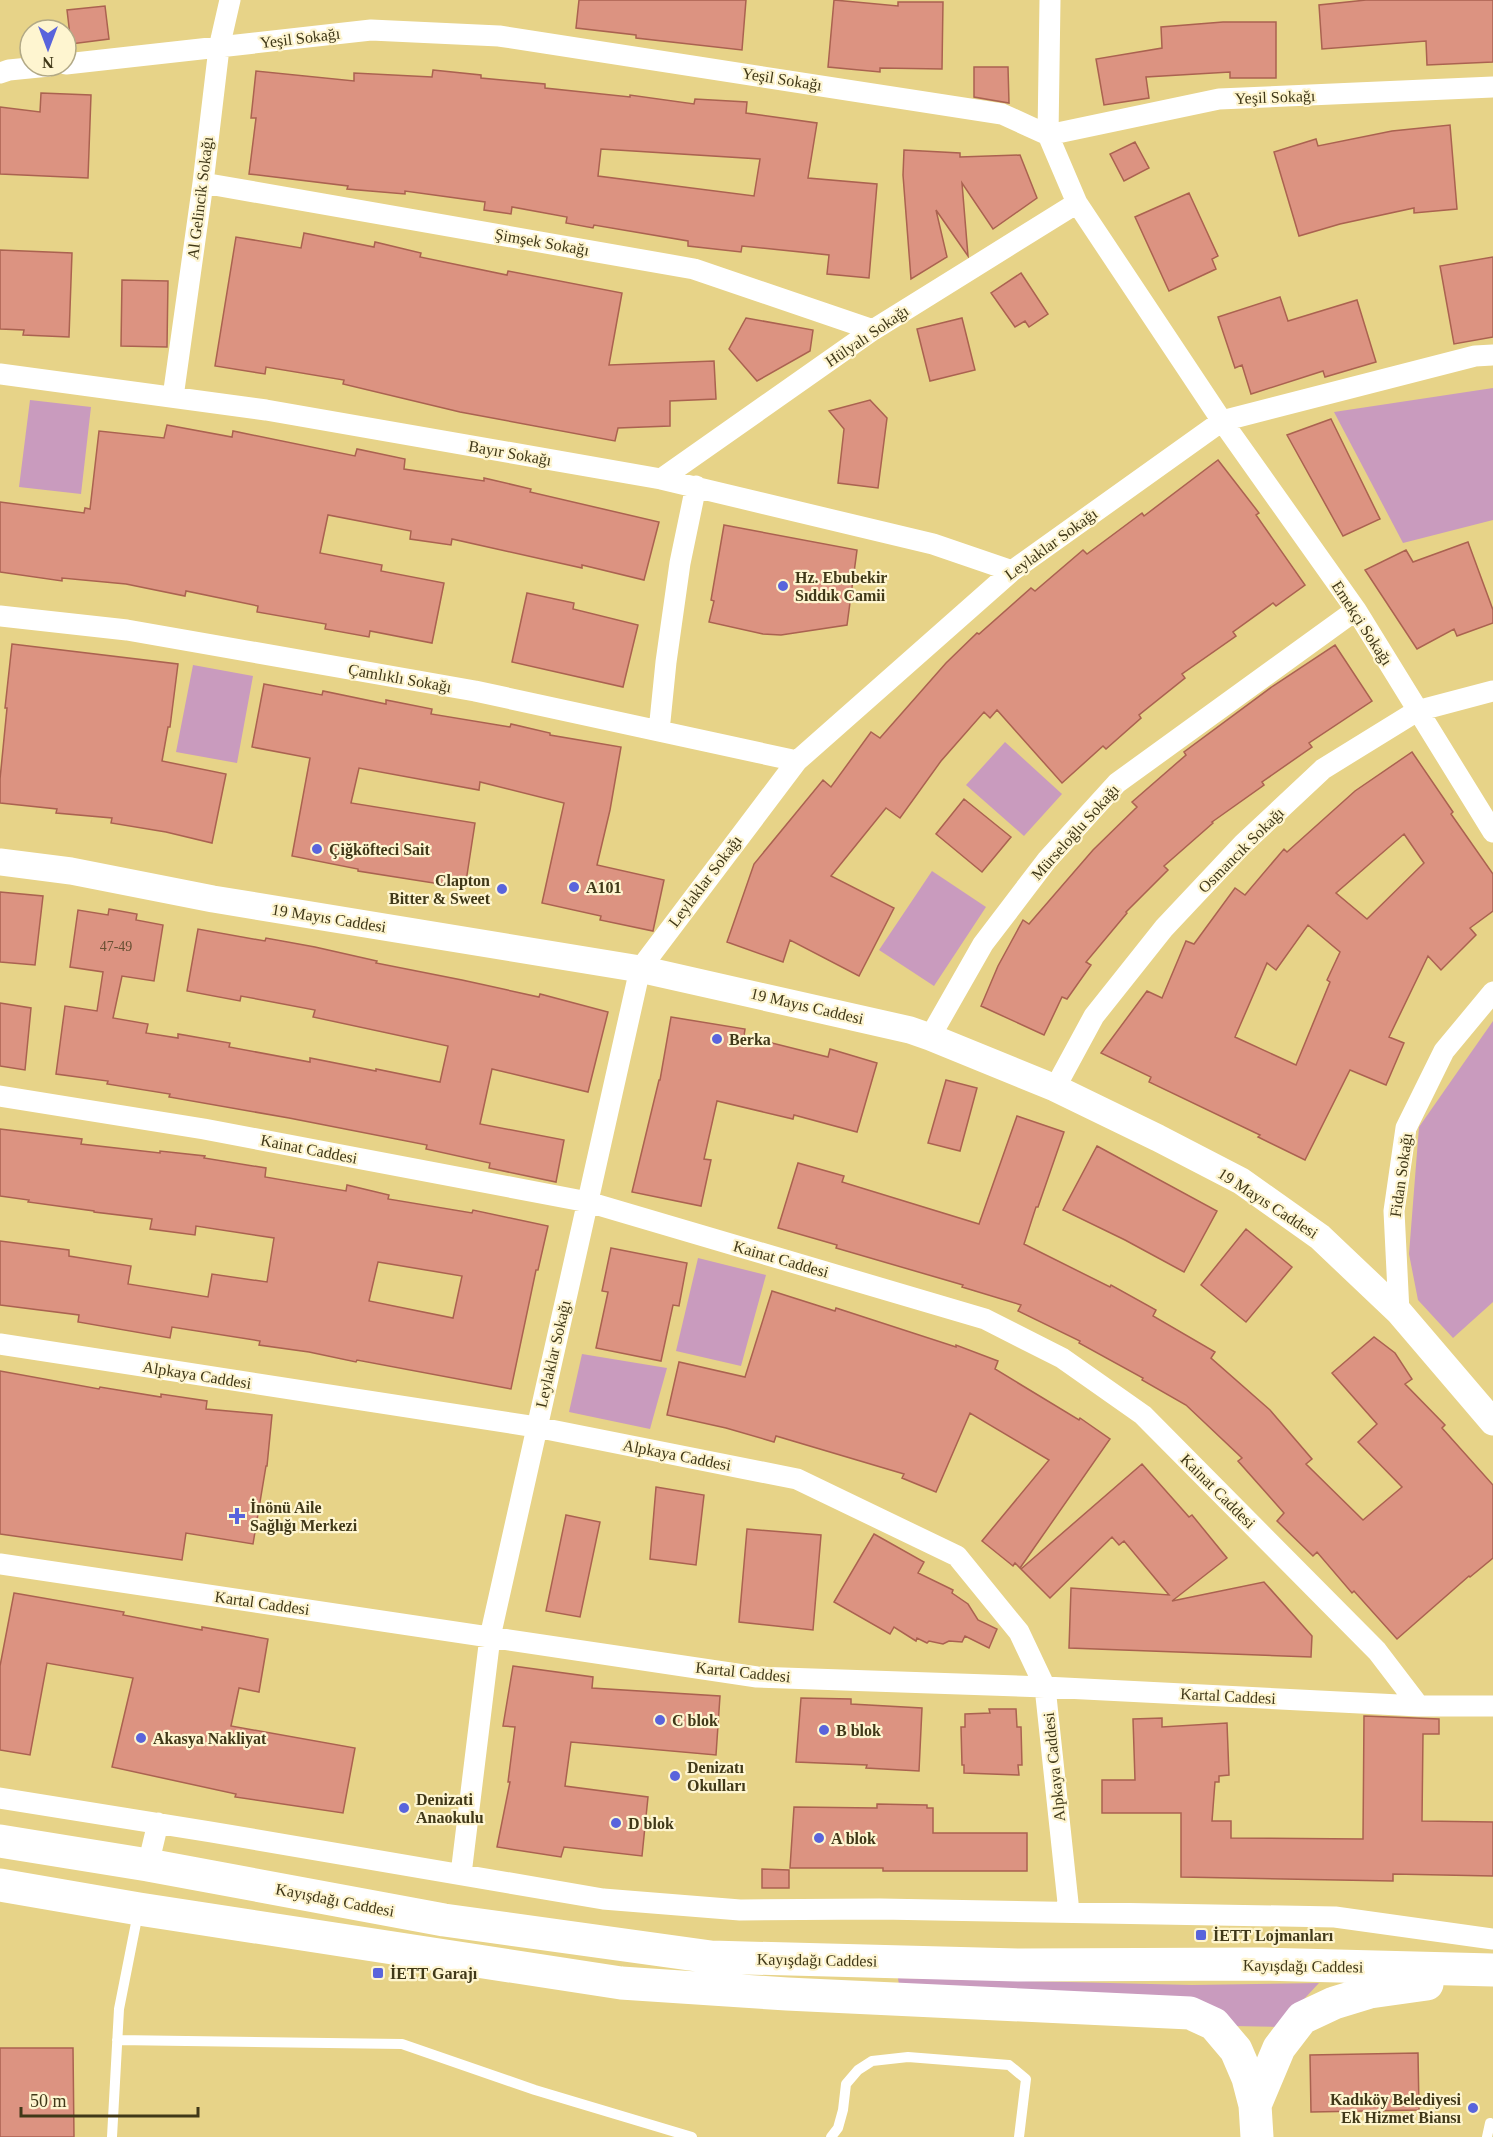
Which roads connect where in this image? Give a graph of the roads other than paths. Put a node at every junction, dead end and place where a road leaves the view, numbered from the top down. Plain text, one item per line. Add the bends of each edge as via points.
1 (230, 0) edge
2 (1050, 0) edge
3 (219, 48) junction
4 (78, 63) edge
5 (18, 70) edge
6 (0, 73) edge
7 (1493, 87) edge
8 (1048, 135) junction
9 (203, 183) junction
10 (1077, 203) junction
11 (873, 330) junction
12 (1493, 356) edge
13 (0, 374) edge
14 (173, 397) junction
15 (1222, 421) junction
16 (662, 479) junction
17 (696, 486) junction
18 (1012, 571) junction
19 (1356, 610) junction
20 (0, 615) edge
21 (1493, 691) edge
22 (1417, 711) junction
23 (659, 731) junction
24 (796, 761) junction
25 (1493, 832) edge
26 (0, 862) edge
27 (640, 969) junction
28 (1493, 992) edge
29 (930, 1037) junction
30 (1055, 1088) junction
31 (0, 1096) edge
32 (588, 1202) junction
33 (1399, 1311) junction
34 (0, 1344) edge
35 (1493, 1422) edge
36 (536, 1427) junction
37 (0, 1564) edge
38 (490, 1637) junction
39 (1046, 1686) junction
40 (1419, 1706) junction
41 (1493, 1706) edge
42 (0, 1798) edge
43 (158, 1823) junction
44 (0, 1841) edge
45 (148, 1865) junction
46 (461, 1874) junction
47 (0, 1885) edge
48 (139, 1909) junction
49 (1069, 1912) junction
50 (1493, 1939) edge
51 (1493, 1970) edge
52 (1493, 1975) edge
53 (117, 2040) junction
54 (1255, 2105) junction
55 (1490, 2123) dead end
56 (836, 2134) edge
57 (112, 2137) edge
58 (692, 2137) edge
59 (1019, 2137) edge
60 (1257, 2137) edge
61 (1487, 2137) edge

1 - 3 street, Al Gelincik Sokağı
2 - 8 street
3 - 4 street, Yeşil Sokağı
3 - 8 street, Yeşil Sokağı via 371,30 499,36 1002,114
3 - 9 street, Al Gelincik Sokağı
5 - 6 street
7 - 8 street, Yeşil Sokağı via 1218,99
8 - 10 street
9 - 11 street, Şimşek Sokağı via 694,268
9 - 14 street, Al Gelincik Sokağı
10 - 11 street, Hülyalı Sokağı
10 - 15 street
11 - 16 street, Hülyalı Sokağı
12 - 15 street via 1475,357
13 - 14 street, Bayır Sokağı
14 - 16 street, Bayır Sokağı
15 - 18 street, Leylaklar Sokağı
15 - 19 street, Emekçi Sokağı
16 - 17 street, Bayır Sokağı
17 - 18 street, Bayır Sokağı via 933,544
17 - 23 street via 680,563
18 - 24 street, Leylaklar Sokağı
19 - 22 street, Emekçi Sokağı
19 - 29 street, Mürseloğlu Sokağı via 1117,783 1047,860 983,944
20 - 23 street, Çamlıklı Sokağı via 127,630 290,658 475,691
21 - 22 street, Osmancık Sokağı
22 - 25 street, Emekçi Sokağı
22 - 30 street, Osmancık Sokağı via 1323,769 1243,844 1164,928 1094,1016
23 - 24 street, Çamlıklı Sokağı
24 - 27 street, Leylaklar Sokağı
26 - 27 street, 19 Mayıs Caddesi
27 - 29 street, 19 Mayıs Caddesi
27 - 32 street, Leylaklar Sokağı
28 - 33 street, Fidan Sokağı via 1444,1051 1406,1128 1394,1210
29 - 30 street, 19 Mayıs Caddesi
30 - 33 street, 19 Mayıs Caddesi via 1241,1181 1320,1237
31 - 32 street, Kainat Caddesi via 204,1129
32 - 36 street, Leylaklar Sokağı
32 - 40 street, Kainat Caddesi via 985,1319 1062,1358 1143,1415 1377,1651
33 - 35 street, 19 Mayıs Caddesi
34 - 36 street, Alpkaya Caddesi
36 - 38 street, Leylaklar Sokağı
36 - 39 street, Alpkaya Caddesi via 797,1479 957,1556 1019,1632
37 - 38 street, Kartal Caddesi
38 - 39 street, Kartal Caddesi via 757,1677
38 - 46 street, Leylaklar Sokağı
39 - 40 street, Kartal Caddesi
39 - 49 street, Alpkaya Caddesi
40 - 41 street, Kartal Caddesi
42 - 43 street
43 - 45 street
43 - 46 street
44 - 45 main road, Kayışdağı Caddesi
45 - 48 main road
45 - 51 main road, Kayışdağı Caddesi via 444,1920 711,1957
46 - 49 street via 603,1899 740,1910
47 - 48 main road, Kayışdağı Caddesi
48 - 53 lane via 119,2009
48 - 54 main road, Kayışdağı Caddesi via 621,1983 1190,2013 1214,2024 1236,2050
49 - 50 street via 1335,1917
52 - 54 main road via 1370,1992 1302,2018 1280,2048
53 - 57 lane
53 - 58 lane via 402,2044 535,2090
54 - 60 main road, Kayışdağı Caddesi
55 - 61 lane
56 - 59 lane via 846,2084 858,2070 872,2061 908,2057 1009,2065 1026,2079

